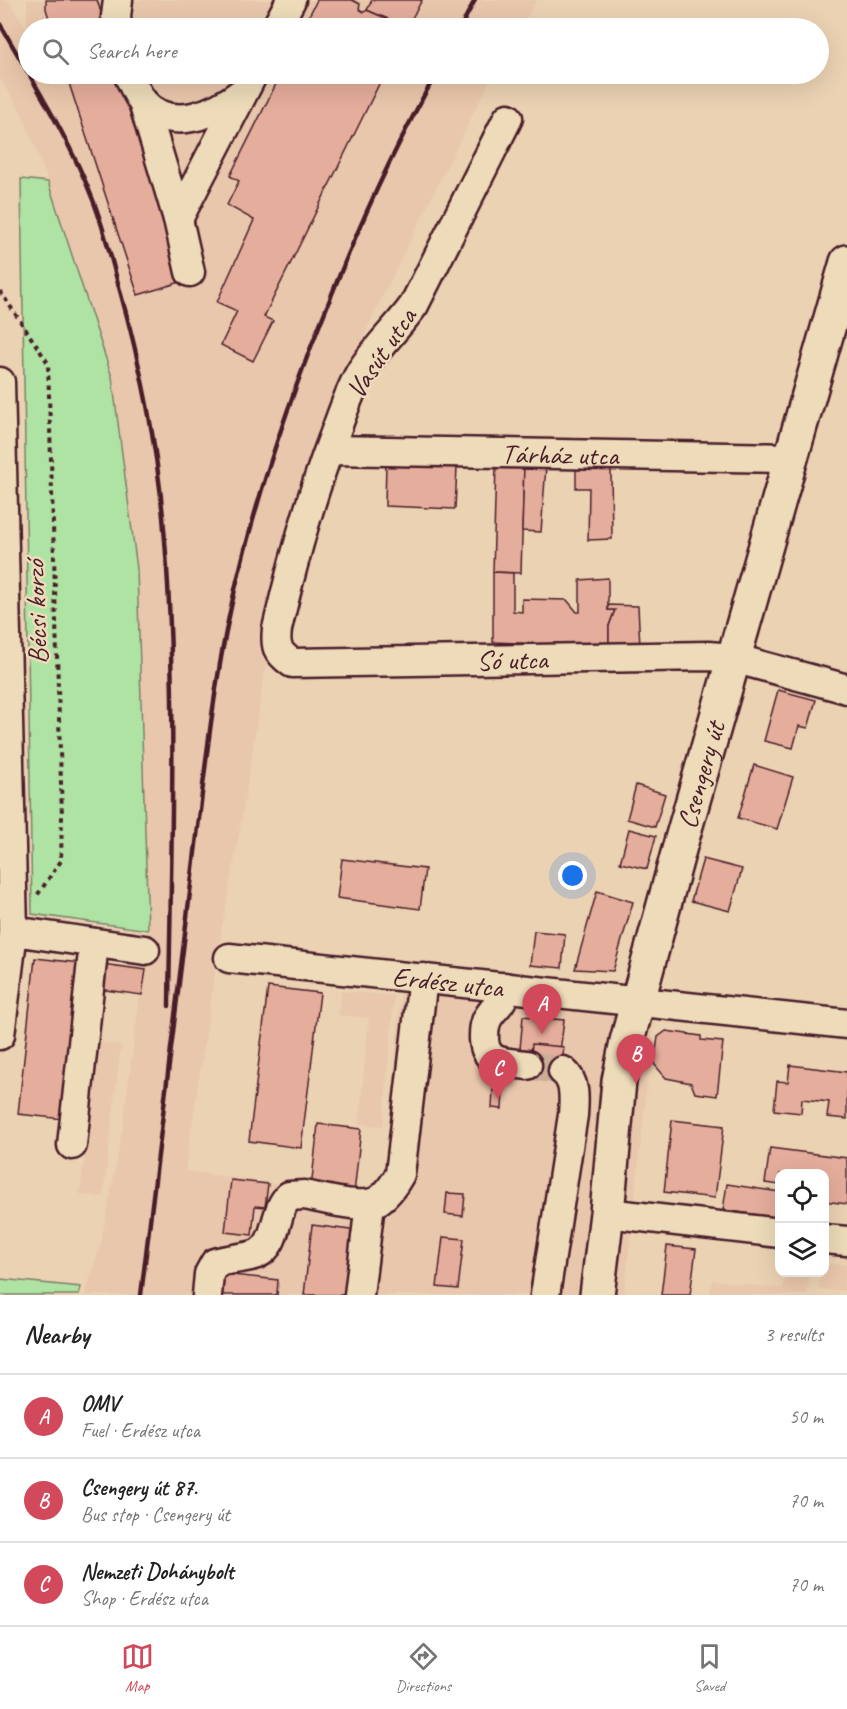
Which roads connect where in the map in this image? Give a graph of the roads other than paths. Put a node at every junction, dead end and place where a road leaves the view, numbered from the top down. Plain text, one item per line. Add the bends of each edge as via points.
1 (118, 0) edge
2 (116, 18) edge
3 (133, 84) edge
4 (247, 84) edge
5 (247, 84) edge
6 (143, 102) junction
7 (508, 118) dead end
8 (178, 219) junction
9 (847, 261) edge
10 (190, 272) dead end
11 (0, 382) edge
12 (329, 450) junction
13 (791, 458) junction
14 (2, 541) edge
15 (734, 658) junction
16 (292, 663) joint
17 (847, 689) edge
18 (13, 931) junction
19 (94, 943) junction
20 (145, 950) dead end
21 (229, 958) dead end
22 (423, 978) junction
23 (505, 987) junction
24 (637, 1001) junction
25 (847, 1024) edge
26 (0, 1035) edge
27 (527, 1065) tunnel mouth
28 (563, 1071) dead end
29 (72, 1145) dead end
30 (370, 1204) junction
31 (607, 1213) junction
32 (775, 1232) edge
33 (829, 1239) edge
34 (847, 1241) edge
35 (207, 1295) edge
36 (359, 1295) edge
37 (545, 1295) edge
38 (597, 1295) edge

1 - 2 street
3 - 6 street
4 - 6 street via 231,101 209,113 183,119 159,116
5 - 8 street
6 - 8 street
7 - 12 street, Vasút utca via 414,305 360,374
8 - 10 street
9 - 13 main road, Csengery út
11 - 14 street
12 - 13 street, Tárház utca
12 - 16 street, Vasút utca via 301,530 277,629 281,655
13 - 15 main road, Csengery út
14 - 18 street
15 - 16 street, Só utca
15 - 17 street, Só utca
15 - 24 main road, Csengery út
18 - 19 street
18 - 26 street
19 - 20 street
19 - 29 street
21 - 22 street, Erdész utca
22 - 23 street, Erdész utca
22 - 30 street via 400,1174 385,1195
23 - 24 street, Erdész utca
23 - 27 street via 501,1002 485,1023 485,1049 495,1060
24 - 25 street, Erdész utca
24 - 31 main road, Csengery út via 619,1081
28 - 37 street via 573,1087 573,1115
30 - 35 street via 289,1196 267,1246 260,1253 215,1263 209,1274
30 - 36 street
31 - 32 street
31 - 38 main road, Csengery út
33 - 34 street

